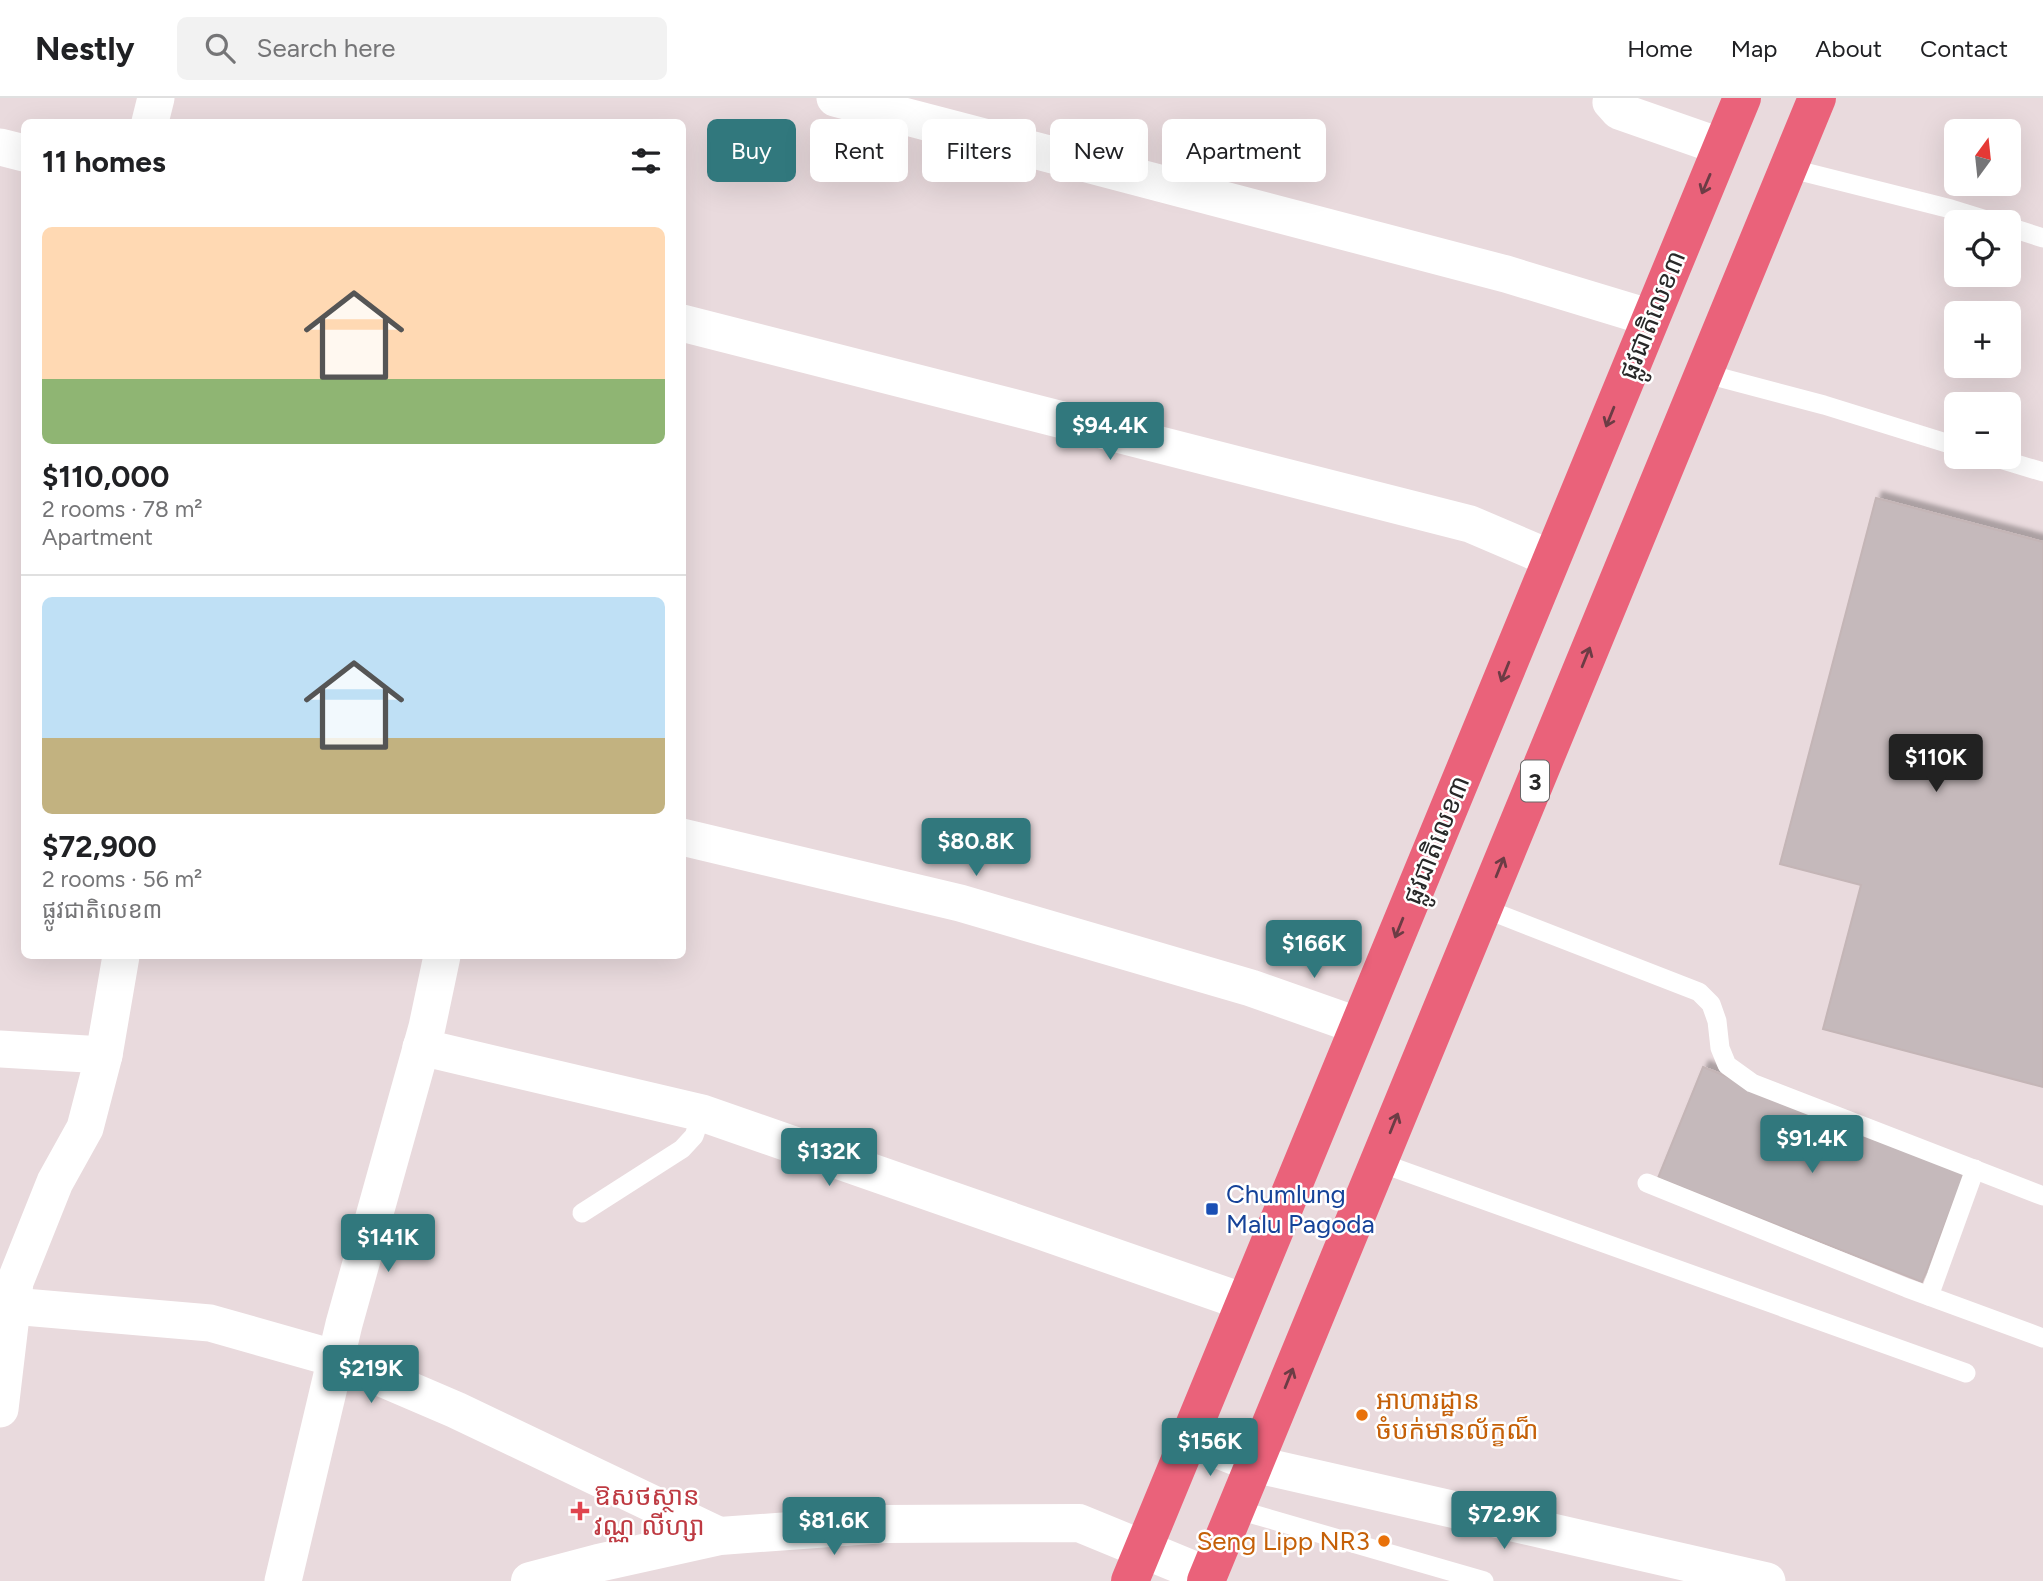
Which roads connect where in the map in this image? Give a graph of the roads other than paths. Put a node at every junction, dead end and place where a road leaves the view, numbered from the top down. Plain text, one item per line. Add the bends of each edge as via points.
1 (156, 98) edge
2 (835, 98) edge
3 (1612, 98) edge
4 (1742, 98) edge
5 (1817, 98) edge
6 (151, 119) edge
7 (0, 147) edge
8 (1721, 147) junction
9 (21, 152) edge
10 (1788, 168) junction
11 (1954, 210) edge
12 (2021, 231) edge
13 (2043, 238) edge
14 (1651, 318) junction
15 (686, 324) edge
16 (1703, 373) junction
17 (1944, 442) edge
18 (2021, 465) edge
19 (2043, 472) edge
20 (1552, 559) junction
21 (686, 838) edge
22 (1483, 908) junction
23 (120, 959) edge
24 (441, 959) edge
25 (1359, 1026) junction
26 (421, 1046) junction
27 (0, 1049) edge
28 (104, 1055) junction
29 (702, 1114) junction
30 (1378, 1162) junction
31 (1975, 1169) junction
32 (1647, 1183) dead end
33 (2043, 1196) edge
34 (582, 1213) dead end
35 (1928, 1296) junction
36 (1244, 1302) junction
37 (12, 1306) junction
38 (2043, 1338) edge
39 (337, 1359) junction
40 (1966, 1373) dead end
41 (0, 1409) edge
42 (1188, 1438) junction
43 (1254, 1464) junction
44 (1235, 1509) junction
45 (720, 1536) junction
46 (1136, 1565) edge
47 (1207, 1578) edge
48 (284, 1581) edge
49 (530, 1581) edge
50 (1484, 1581) edge
51 (1767, 1581) edge

1 - 6 street
2 - 14 street via 1506,274
3 - 8 street via 1619,111
4 - 8 highway, ផ្លូវជាតិលេខ៣
5 - 10 highway, 3
7 - 9 street
8 -> 14 highway, ផ្លូវជាតិលេខ៣
10 - 11 lane
10 - 16 highway, 3
12 - 13 lane
14 -> 20 highway, ផ្លូវជាតិលេខ៣
15 - 20 street via 1470,524
16 - 17 lane
22 -> 16 highway, 3
18 - 19 lane
20 -> 25 highway, ផ្លូវជាតិលេខ៣
21 - 25 street via 960,903 1251,988
30 -> 22 highway, 3
22 - 31 lane via 1699,992 1711,1004 1727,1065 1752,1083
23 - 28 street
24 - 26 street
25 - 36 highway, ផ្លូវជាតិលេខ៣
26 - 29 street
26 - 39 street
27 - 28 street
28 - 37 street via 85,1128 55,1182 15,1282
29 - 34 lane via 694,1136 682,1149
29 - 36 street
30 - 40 lane
43 -> 30 highway, 3
31 - 33 lane
31 - 35 lane
32 - 35 lane
35 - 38 lane
36 - 42 highway, ផ្លូវជាតិលេខ៣
37 - 39 street via 210,1323
37 - 41 street
39 - 45 street via 456,1410
39 - 48 street
42 - 43 street
42 - 46 highway, ផ្លូវជាតិលេខ៣
43 - 44 highway, 3
43 - 51 street
44 - 47 highway, 3
44 - 50 lane
45 - 46 street via 886,1524 1079,1522
45 - 49 street
46 - 47 street

